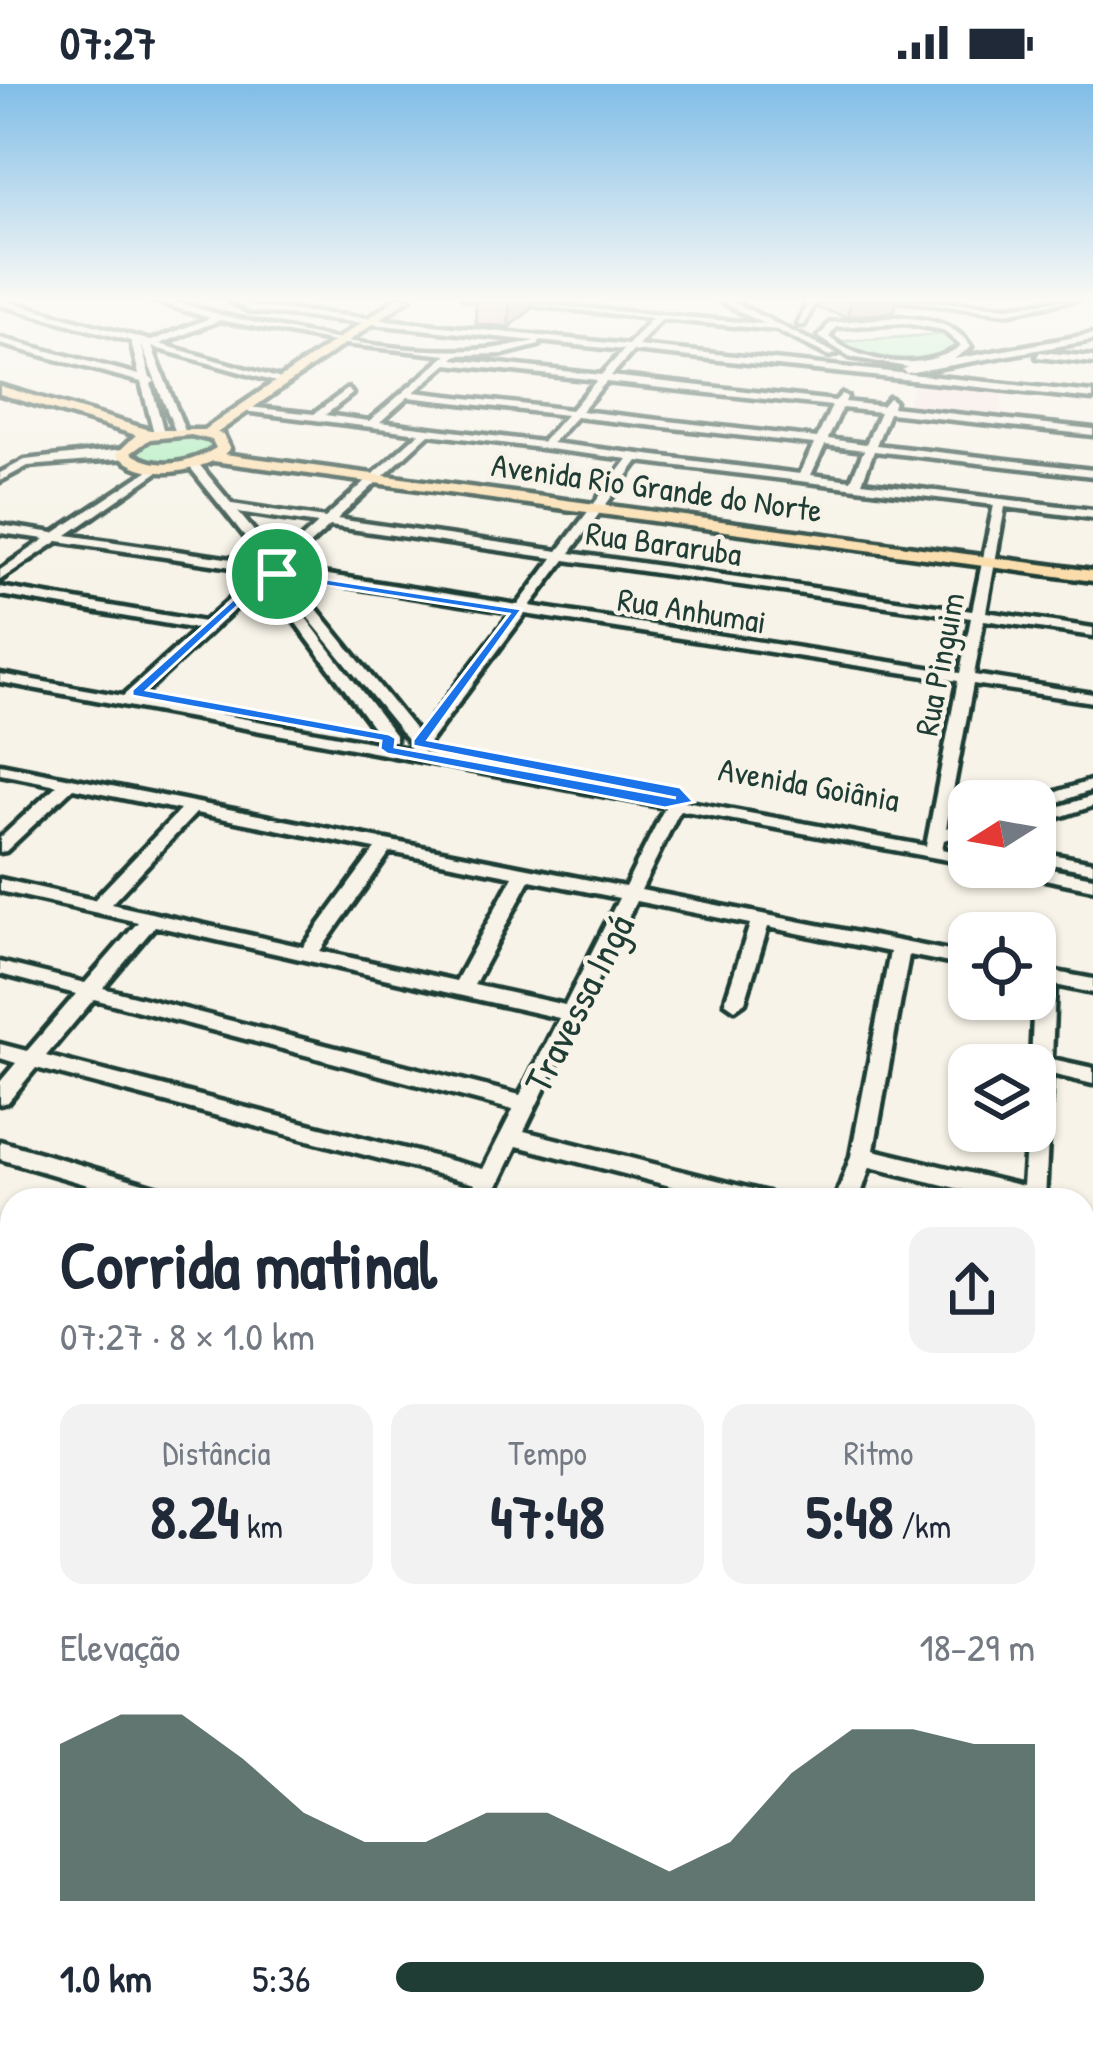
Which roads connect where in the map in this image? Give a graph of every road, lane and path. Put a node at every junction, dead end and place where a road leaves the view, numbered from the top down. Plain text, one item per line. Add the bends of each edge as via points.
1 (0, 390) edge
2 (145, 390) edge
3 (166, 390) edge
4 (261, 390) edge
5 (411, 390) edge
6 (593, 390) edge
7 (714, 390) edge
8 (846, 390) edge
9 (899, 390) edge
10 (1051, 390) edge
11 (348, 392) dead end
12 (406, 394) junction
13 (1093, 394) edge
14 (0, 400) edge
15 (839, 404) junction
16 (235, 408) junction
17 (886, 409) junction
18 (573, 412) junction
19 (316, 417) junction
20 (371, 424) junction
21 (427, 431) junction
22 (193, 432) junction
23 (1093, 432) edge
24 (155, 434) junction
25 (820, 441) junction
26 (545, 445) junction
27 (869, 446) junction
28 (127, 450) junction
29 (218, 453) junction
30 (0, 455) edge
31 (636, 456) junction
32 (25, 463) junction
33 (139, 465) junction
34 (186, 465) junction
35 (158, 467) junction
36 (1093, 473) edge
37 (379, 474) junction
38 (0, 478) edge
39 (804, 478) junction
40 (855, 484) junction
41 (1000, 502) junction
42 (597, 504) junction
43 (226, 507) junction
44 (1093, 514) edge
45 (329, 521) junction
46 (0, 529) edge
47 (36, 534) junction
48 (57, 537) junction
49 (560, 555) junction
50 (991, 557) junction
51 (0, 559) edge
52 (1093, 565) edge
53 (272, 567) junction
54 (0, 576) edge
55 (1093, 576) edge
56 (0, 591) edge
57 (518, 611) junction
58 (978, 616) junction
59 (207, 627) junction
60 (1093, 632) edge
61 (0, 667) edge
62 (0, 678) edge
63 (966, 680) junction
64 (132, 697) junction
65 (1093, 698) edge
66 (388, 744) junction
67 (416, 748) junction
68 (0, 769) edge
69 (70, 782) junction
70 (1093, 785) edge
71 (1056, 797) edge
72 (677, 798) junction
73 (1093, 801) edge
74 (192, 807) junction
75 (1056, 813) edge
76 (934, 845) junction
77 (948, 845) edge
78 (948, 845) edge
79 (0, 847) edge
80 (386, 848) junction
81 (1056, 860) edge
82 (1093, 867) edge
83 (523, 875) junction
84 (1056, 876) edge
85 (1093, 883) edge
86 (0, 885) edge
87 (633, 893) junction
88 (96, 909) junction
89 (761, 919) junction
90 (151, 920) junction
91 (901, 946) junction
92 (309, 952) junction
93 (948, 956) edge
94 (0, 968) edge
95 (1056, 979) edge
96 (1093, 986) edge
97 (462, 989) junction
98 (90, 992) junction
99 (735, 1002) dead end
100 (573, 1014) junction
101 (0, 1051) edge
102 (34, 1059) junction
103 (1056, 1067) edge
104 (1093, 1076) edge
105 (0, 1096) edge
106 (526, 1105) junction
107 (510, 1136) junction
108 (0, 1150) edge
109 (1036, 1152) edge
110 (862, 1156) junction
111 (129, 1188) edge
112 (481, 1188) edge
113 (484, 1188) edge
114 (713, 1188) edge
115 (851, 1188) edge
116 (993, 1188) edge
117 (1035, 1188) edge

1 - 24 main road
2 - 24 street
3 - 22 street
4 - 16 main road
5 - 12 street
6 - 18 street
7 - 15 street
8 - 15 street
9 - 17 street
10 - 13 street
11 - 19 street
12 - 18 street
12 - 20 street
14 - 28 main road
15 - 17 street
15 - 25 street
16 - 19 street
16 - 22 main road
17 - 23 street
17 - 27 street
18 - 25 street
18 - 26 street
19 - 20 street
20 - 21 street
21 - 26 street
21 - 37 street
22 - 24 main road
22 - 29 main road via 221,440
24 - 28 main road
25 - 27 street
25 - 39 street
26 - 31 street
27 - 36 street
27 - 40 street
28 - 32 street
28 - 33 main road
29 - 34 main road
29 - 37 main road, Avenida Rio Grande do Norte
30 - 32 street
31 - 39 street
31 - 42 street
32 - 38 street
33 - 35 main road
33 - 47 street
34 - 35 main road
34 - 43 street
34 - 53 street
35 - 48 street
37 - 42 main road, Avenida Rio Grande do Norte
37 - 45 street
39 - 40 street
40 - 41 street
41 - 44 street
41 - 50 street, Rua Pinguim
42 - 49 street
42 - 50 main road, Avenida Rio Grande do Norte
43 - 45 street, Rua Bararuba
43 - 53 street
45 - 49 street, Rua Bararuba
45 - 53 street
46 - 47 street, Rua Anhumai
47 - 48 street, Rua Anhumai
47 - 51 street
48 - 53 street, Rua Anhumai
48 - 54 street
49 - 57 street
49 - 58 street, Rua Bararuba
50 - 52 main road, Avenida Rio Grande do Norte
50 - 55 main road, Avenida Rio Grande do Norte
50 - 58 street, Rua Pinguim
53 - 57 street, Rua Anhumai
53 - 59 street
53 - 66 street
53 - 67 street
56 - 59 street
57 - 63 street, Rua Anhumai
57 - 67 street
58 - 60 street, Rua Bararuba
58 - 63 street, Rua Pinguim
59 - 64 street
61 - 64 street, Avenida Goiânia
62 - 64 street, Avenida Goiânia
63 - 65 street, Rua Anhumai
63 - 76 street, Rua Pinguim
64 - 66 street, Avenida Goiânia
66 - 67 street, Avenida Goiânia
67 - 72 street, Avenida Goiânia
68 - 69 street
69 - 74 street
69 - 79 street
70 - 71 street
72 - 76 street, Avenida Goiânia
72 - 87 street, Travessa Ingá
73 - 75 street
74 - 80 street
74 - 88 street
76 - 77 street
76 - 78 street, Avenida Goiânia
80 - 83 street
80 - 92 street
81 - 82 street
83 - 87 street
83 - 97 street
84 - 85 street
86 - 88 street
87 - 89 street
87 - 100 street, Travessa Ingá
88 - 90 street
89 - 91 street
89 - 99 street
90 - 92 street
90 - 98 street
91 - 93 street
91 - 110 street
92 - 97 street
94 - 98 street
95 - 96 street
97 - 100 street
98 - 102 street
98 - 106 street
100 - 106 street, Travessa Ingá
101 - 102 street
102 - 105 street
102 - 112 street
103 - 104 street
106 - 107 street, Travessa Ingá
107 - 113 street, Travessa Ingá
107 - 114 street
108 - 111 street
109 - 117 street
110 - 115 street
110 - 116 street

